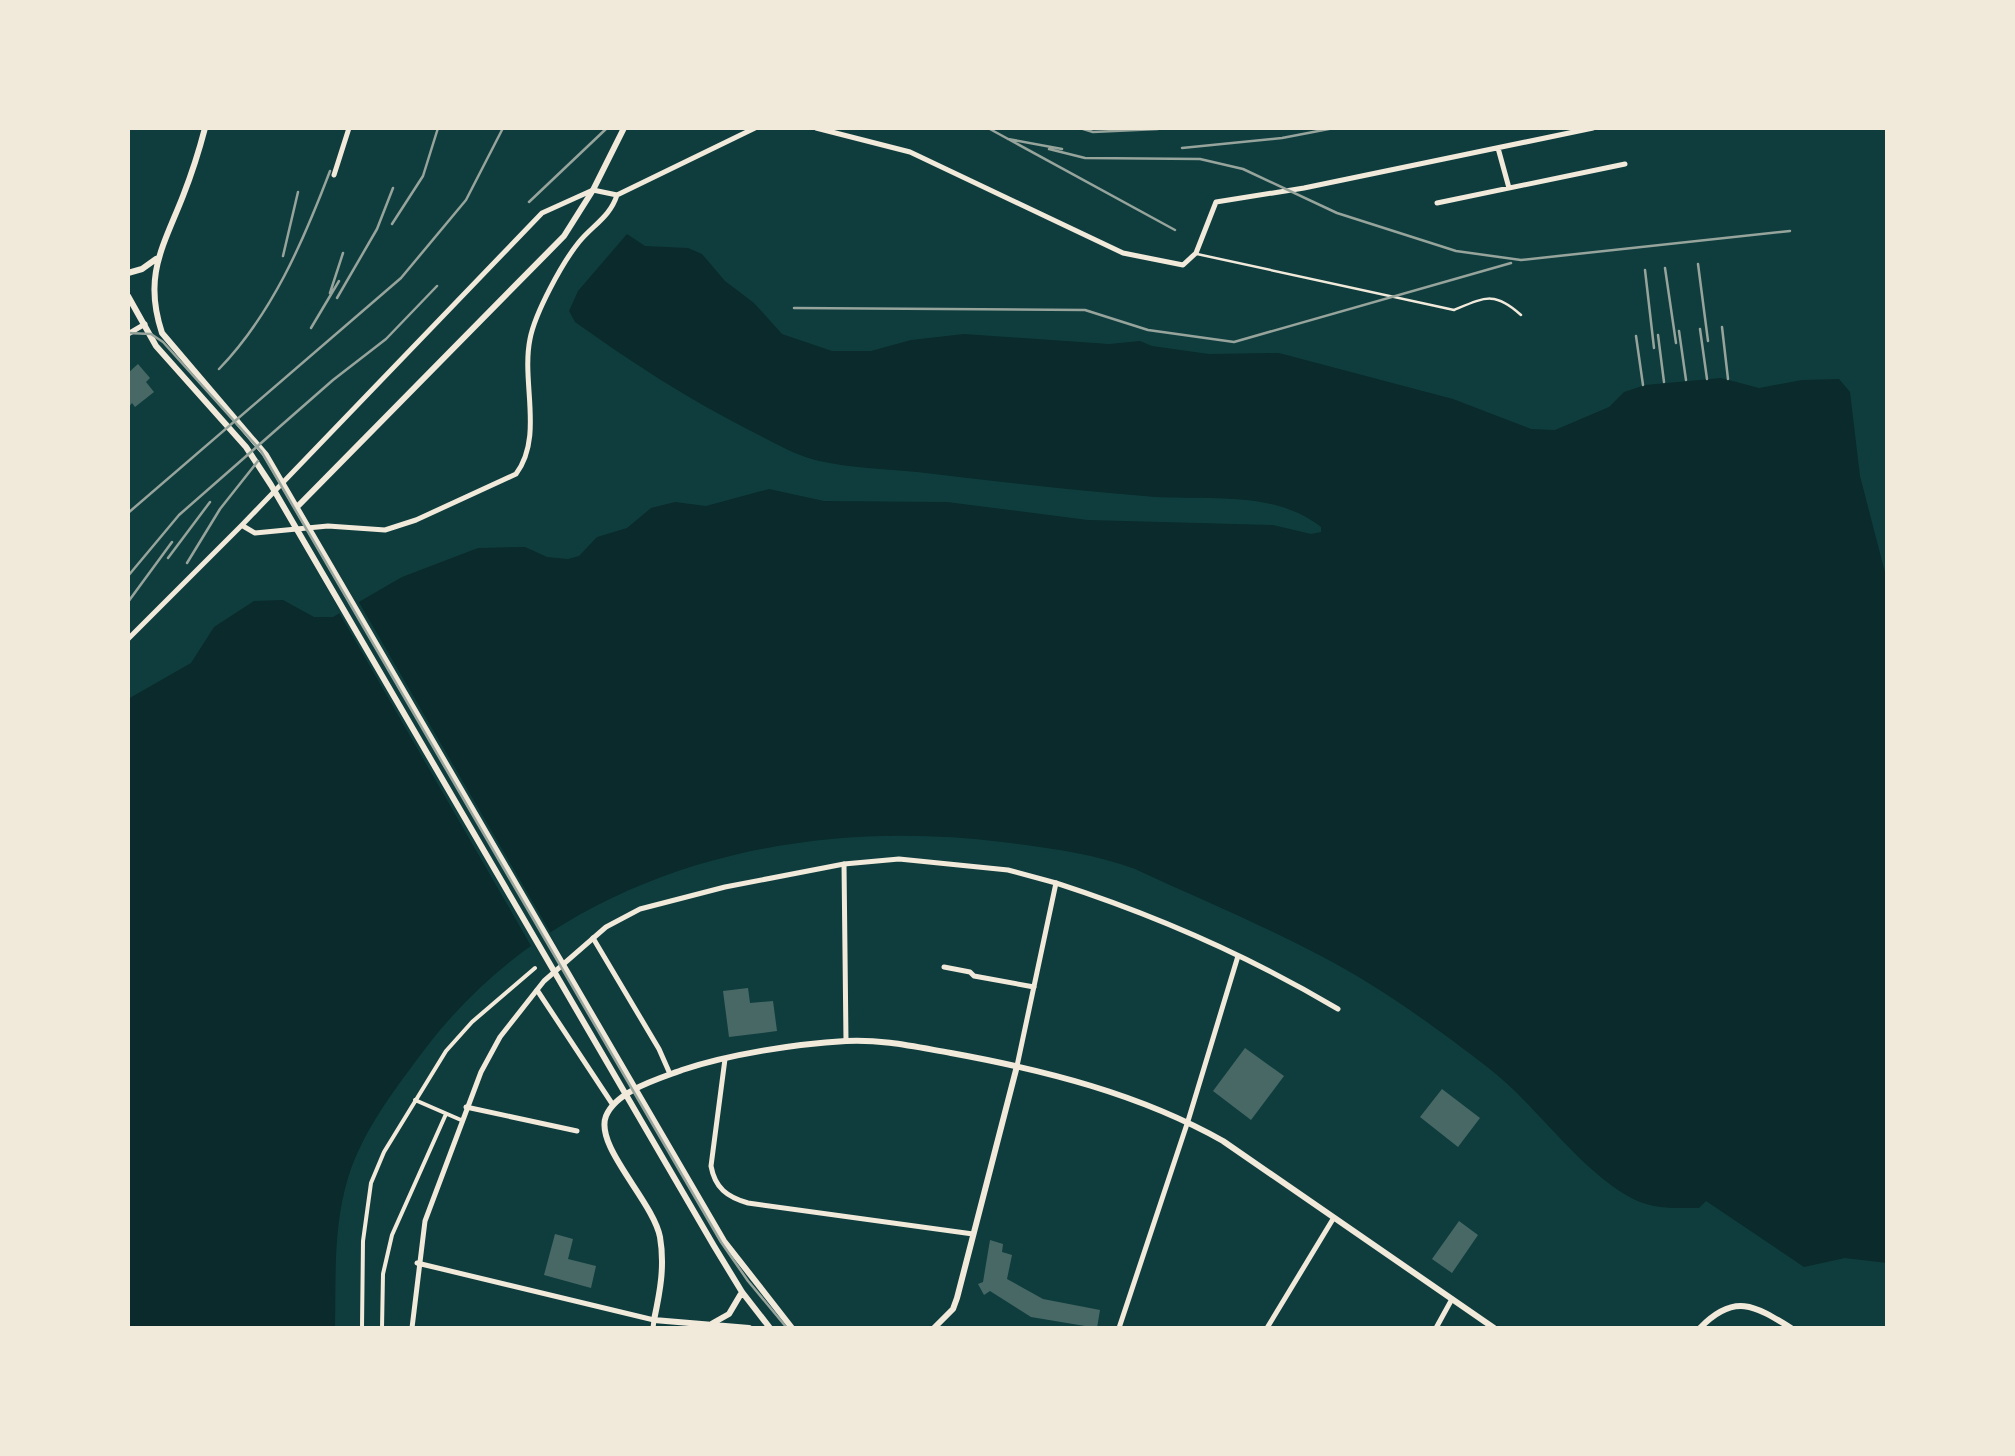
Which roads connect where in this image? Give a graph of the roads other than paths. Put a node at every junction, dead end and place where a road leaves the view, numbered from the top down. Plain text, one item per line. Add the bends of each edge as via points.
1 (205, 128) edge
2 (349, 128) edge
3 (624, 128) edge
4 (755, 128) edge
5 (816, 128) edge
6 (1592, 128) edge
7 (1498, 148) junction
8 (1625, 164) dead end
9 (334, 175) dead end
10 (1509, 188) junction
11 (593, 190) junction
12 (618, 195) junction
13 (1437, 203) dead end
14 (1196, 253) junction
15 (156, 259) junction
16 (128, 273) edge
17 (128, 296) edge
18 (1522, 316) dead end
19 (145, 324) junction
20 (161, 331) junction
21 (128, 334) edge
22 (298, 506) junction
23 (242, 526) junction
24 (128, 639) edge
25 (844, 864) junction
26 (1056, 884) junction
27 (593, 938) junction
28 (1238, 956) junction
29 (944, 967) dead end
30 (536, 968) dead end
31 (1034, 987) junction
32 (537, 990) junction
33 (1338, 1009) dead end
34 (846, 1041) junction
35 (725, 1059) junction
36 (1017, 1066) junction
37 (670, 1074) junction
38 (415, 1100) junction
39 (613, 1105) junction
40 (466, 1107) junction
41 (446, 1114) junction
42 (461, 1120) junction
43 (1188, 1121) junction
44 (577, 1131) dead end
45 (1333, 1219) junction
46 (972, 1234) junction
47 (418, 1264) junction
48 (742, 1292) junction
49 (1452, 1299) junction
50 (711, 1323) junction
51 (654, 1324) edge
52 (362, 1328) edge
53 (382, 1328) edge
54 (412, 1328) edge
55 (749, 1328) edge
56 (774, 1328) edge
57 (792, 1328) edge
58 (934, 1328) edge
59 (1120, 1328) edge
60 (1267, 1328) edge
61 (1436, 1328) edge
62 (1494, 1328) edge
63 (1700, 1328) edge
64 (1791, 1328) edge

1 - 15 main road
2 - 9 street
3 - 11 main road
4 - 12 street
5 - 14 street via 924,157 1122,253 1183,265
6 - 7 street
7 - 10 street
7 - 14 street via 1216,202
8 - 10 street
10 - 13 street
11 - 12 street
11 - 22 main road via 564,236
11 - 23 street via 542,213
12 - 23 street via 578,244 538,315 528,363 530,443 516,474 385,530 328,526 255,533
14 - 18 lane via 1454,310 1482,298 1503,299
15 - 16 main road
15 - 20 main road via 154,308
17 - 19 main road
19 - 20 main road
19 - 21 street
19 - 48 main road via 272,487
20 - 22 main road via 255,438
22 - 57 main road via 724,1240
23 - 24 street
25 - 26 street via 964,864
25 - 27 street via 640,909
25 - 34 street
26 - 28 street via 1142,911
26 - 31 street
27 - 32 street
27 - 37 street
28 - 33 street
28 - 43 street
29 - 31 street
30 - 38 street via 446,1050
31 - 36 street
32 - 39 street
32 - 40 street via 500,1038
34 - 35 main road
34 - 36 main road via 888,1042
35 - 37 main road
35 - 46 street via 711,1166 722,1192 748,1203
36 - 43 main road
36 - 46 main road
37 - 39 main road
38 - 41 street
38 - 52 street via 370,1182
39 - 51 main road via 605,1138 660,1236
40 - 42 street
40 - 44 street
41 - 42 street
41 - 53 street via 392,1235
42 - 47 street via 424,1221
43 - 45 main road
43 - 59 street
45 - 49 main road
45 - 60 street
46 - 58 main road via 953,1308
47 - 51 street
47 - 54 street
48 - 50 main road via 729,1314
48 - 56 main road
49 - 61 street
49 - 62 main road
50 - 51 main road
50 - 55 main road
63 - 64 main road via 1732,1304 1756,1308

